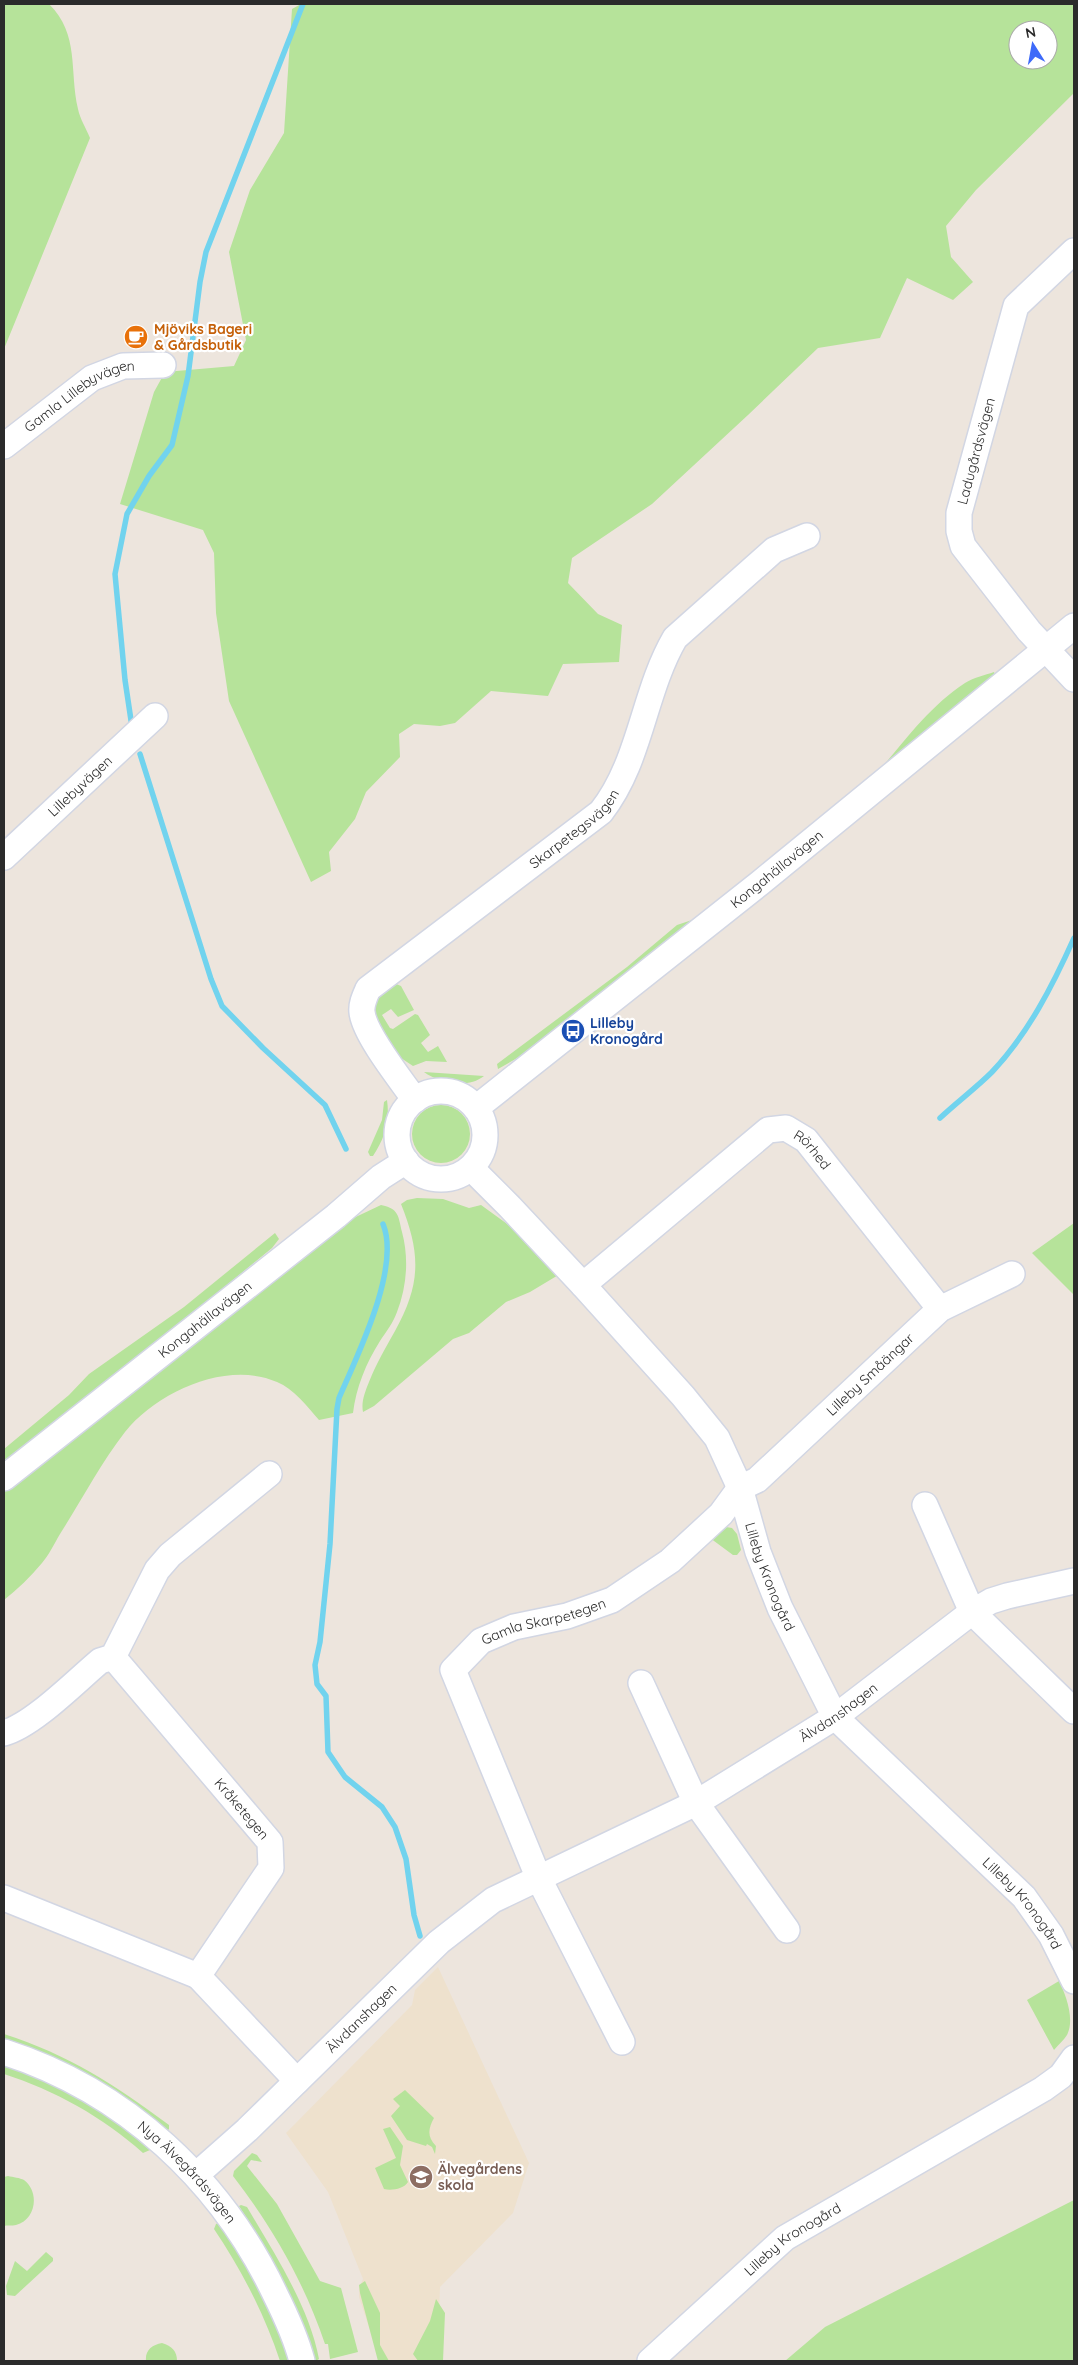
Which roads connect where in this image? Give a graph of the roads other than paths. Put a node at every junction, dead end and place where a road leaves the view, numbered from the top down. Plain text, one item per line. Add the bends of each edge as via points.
1 (1074, 251) edge
2 (163, 365) dead end
3 (4, 446) edge
4 (806, 536) dead end
5 (1074, 626) edge
6 (1047, 649) junction
7 (1074, 679) edge
8 (155, 716) dead end
9 (4, 857) edge
10 (415, 1100) junction
11 (476, 1108) junction
12 (406, 1161) junction
13 (471, 1168) junction
14 (1012, 1274) dead end
15 (583, 1286) junction
16 (940, 1309) junction
17 (269, 1474) dead end
18 (4, 1478) edge
19 (740, 1488) junction
20 (925, 1505) dead end
21 (1074, 1581) edge
22 (972, 1612) junction
23 (113, 1656) junction
24 (641, 1683) dead end
25 (1074, 1711) edge
26 (835, 1717) junction
27 (4, 1733) edge
28 (696, 1803) junction
29 (540, 1879) junction
30 (4, 1898) edge
31 (787, 1930) dead end
32 (1071, 1963) edge
33 (198, 1976) junction
34 (622, 2042) dead end
35 (4, 2052) edge
36 (1074, 2058) edge
37 (297, 2081) junction
38 (196, 2175) junction
39 (302, 2361) edge
40 (650, 2361) edge

1 - 6 street, Ladugårdsvägen via 1016,306 959,512 963,546 1011,609
2 - 3 street, Gamla Lillebyvägen via 123,366 92,378
4 - 10 street, Skarpetegsvägen via 774,550 675,638 664,656 625,772 601,812 368,989 362,1012 368,1030
5 - 6 street, Kongahällavägen
6 - 7 street, Ladugårdsvägen
6 - 11 street, Kongahällavägen via 768,877
8 - 9 street, Lillebyvägen
10 - 11 street via 430,1092 447,1091 463,1097
10 - 12 street via 403,1112 398,1128 398,1145
11 - 13 street via 484,1122 485,1139 481,1154
12 - 13 street via 419,1173 437,1179 455,1177
12 - 18 street, Kongahällavägen via 380,1177 336,1216
13 - 15 street, Lilleby Kronogård
14 - 16 street, Lilleby Småängar
15 - 16 street, Rörhed via 768,1130 786,1128 806,1140
15 - 19 street, Lilleby Kronogård via 717,1438
16 - 19 street, Lilleby Småängar via 758,1480
17 - 23 street via 170,1555 157,1570
19 - 26 street, Lilleby Kronogård via 758,1552 778,1601
19 - 29 street, Gamla Skarpetegen via 721,1514 670,1561 612,1600 567,1616 514,1627 481,1641 452,1670
20 - 22 street
21 - 22 street, Älvdanshagen via 1007,1596
22 - 25 street
22 - 26 street, Älvdanshagen
23 - 27 street via 100,1661 31,1719
23 - 33 street, Kråketegen via 270,1842 271,1868
24 - 28 street
26 - 28 street, Älvdanshagen
26 - 32 street, Lilleby Kronogård via 1024,1897
28 - 29 street, Älvdanshagen
28 - 31 street
29 - 34 street
29 - 37 street, Älvdanshagen via 492,1900 439,1942
30 - 33 street
33 - 37 street
35 - 38 street, Nya Älvegårdsvägen via 71,2079 94,2093 147,2130
36 - 40 street, Lilleby Kronogård via 1061,2076 1043,2089 785,2238
37 - 38 street, Älvdanshagen
38 - 39 street, Nya Älvegårdsvägen via 257,2257 286,2317

